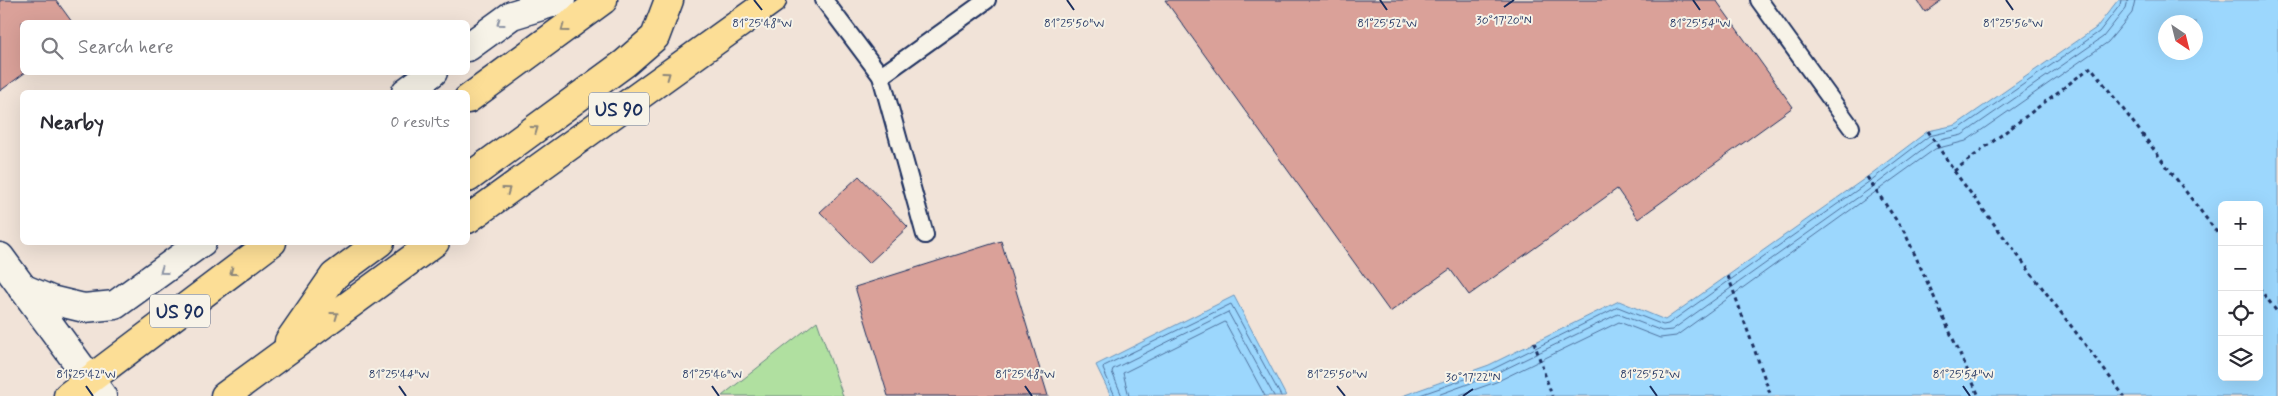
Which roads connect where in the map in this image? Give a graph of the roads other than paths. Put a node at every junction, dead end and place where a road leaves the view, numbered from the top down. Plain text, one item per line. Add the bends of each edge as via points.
1 (561, 0) edge
2 (603, 0) edge
3 (669, 0) edge
4 (772, 0) edge
5 (824, 0) edge
6 (987, 0) edge
7 (1758, 0) edge
8 (470, 46) edge
9 (429, 75) edge
10 (880, 76) junction
11 (409, 90) edge
12 (470, 98) edge
13 (1851, 127) dead end
14 (470, 177) edge
15 (470, 218) edge
16 (925, 235) dead end
17 (198, 245) edge
18 (268, 245) edge
19 (376, 245) edge
20 (431, 245) edge
21 (0, 257) edge
22 (22, 288) junction
23 (276, 359) junction
24 (95, 388) edge
25 (68, 396) edge
26 (225, 396) edge

1 -> 8 street via 512,15
2 -> 12 highway
14 -> 3 highway via 626,63 655,37
15 -> 4 highway, US 90
5 - 10 lane
6 - 10 lane
7 - 13 lane
9 - 11 street
10 - 16 lane
17 -> 22 street via 115,305 84,308 51,300
18 -> 24 highway, US 90
19 - 23 highway via 334,276
23 -> 20 highway
21 - 22 street
22 - 24 street
23 - 26 highway
24 - 25 highway, US 90

